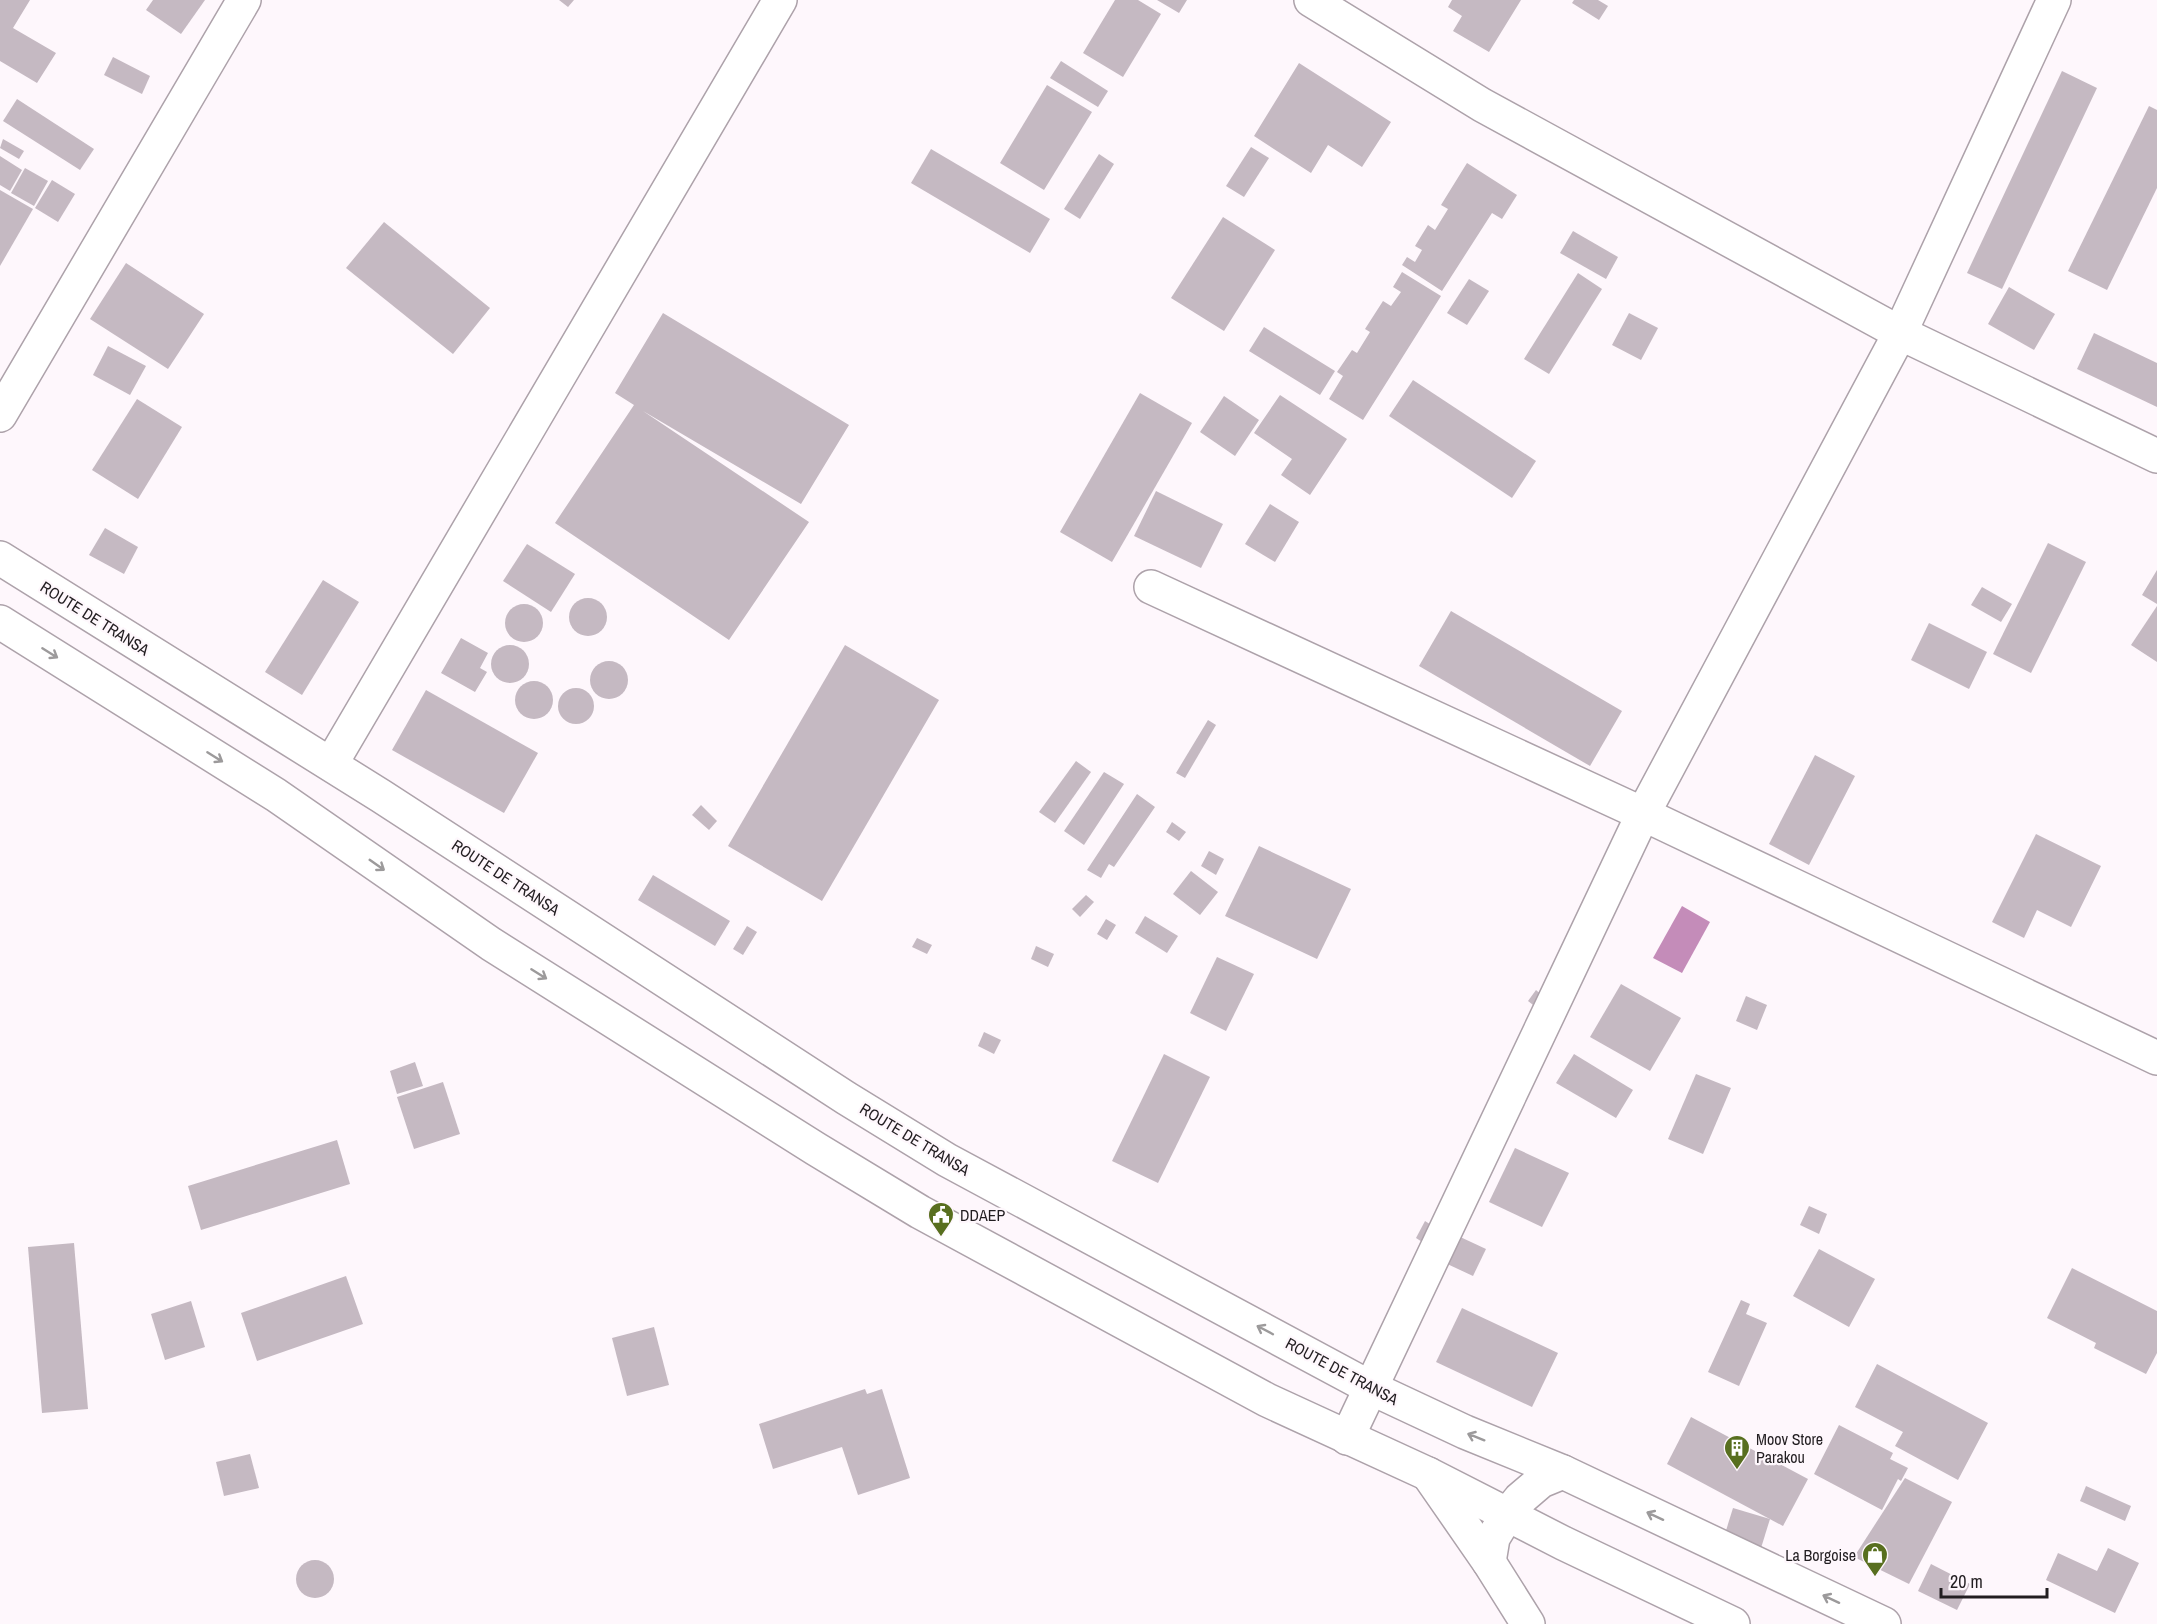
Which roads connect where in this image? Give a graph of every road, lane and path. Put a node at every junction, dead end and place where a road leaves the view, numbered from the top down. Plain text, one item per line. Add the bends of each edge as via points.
1 (244, 0) edge
2 (780, 0) edge
3 (1311, 0) edge
4 (2054, 0) edge
5 (1900, 333) junction
6 (0, 415) edge
7 (2157, 456) edge
8 (0, 558) edge
9 (1151, 587) dead end
10 (0, 622) edge
11 (331, 765) junction
12 (1643, 814) junction
13 (2157, 1058) edge
14 (1371, 1388) junction
15 (1347, 1438) junction
16 (1563, 1472) junction
17 (1428, 1474) junction
18 (1507, 1515) junction
19 (1489, 1562) junction
20 (1528, 1624) edge
21 (1733, 1624) edge
22 (1884, 1624) edge

1 - 6 street
2 - 11 street
3 - 5 street via 1482,105
4 - 5 street
5 - 7 street
5 - 12 street
8 - 11 street, ROUTE DE TRANSA
9 - 12 street
10 -> 15 street via 276,795 491,944 816,1149 920,1212 1267,1400
14 -> 11 street, ROUTE DE TRANSA via 937,1154
12 - 13 street
12 - 14 street
14 - 15 street
16 -> 14 street, ROUTE DE TRANSA
15 - 17 street
16 - 18 street via 1541,1481
22 -> 16 street, ROUTE DE TRANSA
17 - 18 street
17 - 19 street
18 - 19 street via 1493,1538
18 - 21 street
19 - 20 street

